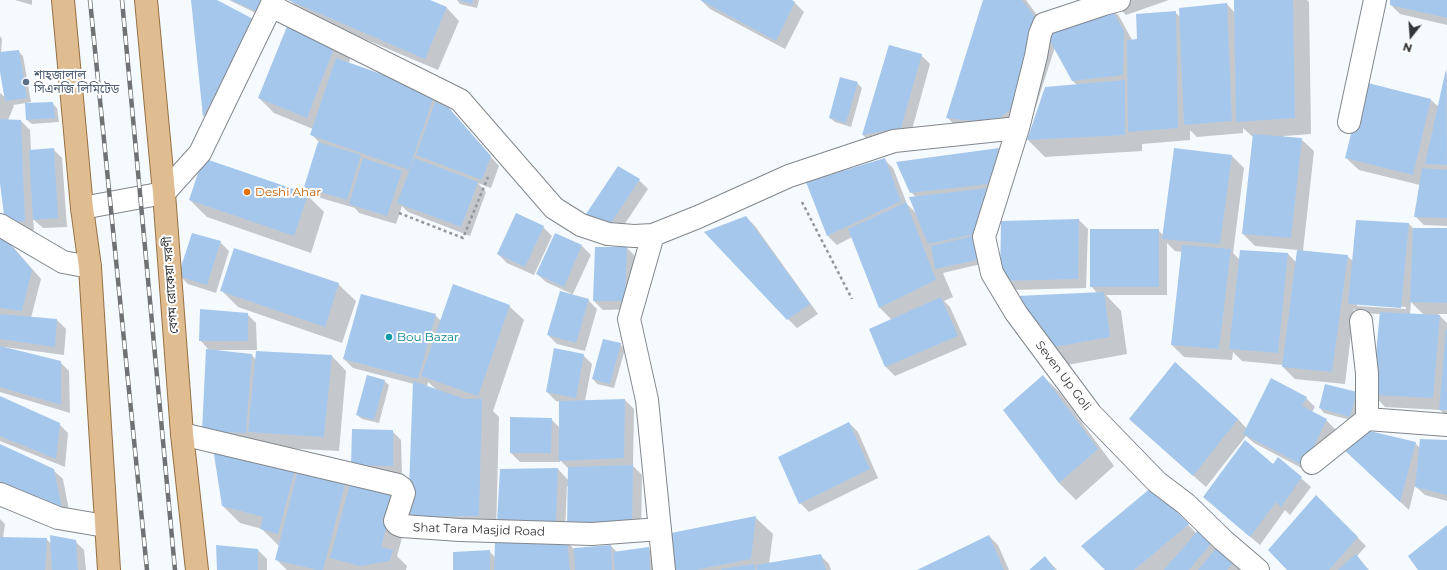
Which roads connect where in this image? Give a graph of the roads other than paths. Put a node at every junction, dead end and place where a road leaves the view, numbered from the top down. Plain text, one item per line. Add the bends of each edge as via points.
1 (63, 0) edge
2 (146, 0) edge
3 (1119, 0) edge
4 (1375, 0) edge
5 (272, 3) edge
6 (1349, 122) dead end
7 (1018, 128) junction
8 (164, 193) junction
9 (82, 208) junction
10 (0, 225) edge
11 (653, 235) junction
12 (90, 267) junction
13 (1361, 321) dead end
14 (1367, 419) junction
15 (1447, 425) edge
16 (182, 434) junction
17 (1312, 463) dead end
18 (0, 494) edge
19 (105, 526) junction
20 (660, 529) junction
21 (109, 570) edge
22 (197, 570) edge
23 (664, 570) edge
24 (1258, 570) edge

1 - 9 main road
2 - 8 main road, বেগম রোকেয়া সরণী
3 - 7 street, Seven Up Goli via 1044,24
4 - 6 street
5 - 8 street via 200,154
5 - 11 street via 460,100 554,208 581,225 608,234
7 - 11 street via 894,141 789,176
7 - 24 street, Seven Up Goli via 984,237 992,273 1016,313 1091,414 1157,482 1186,504
8 - 9 street
8 - 16 main road, বেগম রোকেয়া সরণী
9 - 12 main road
10 - 12 street via 63,262
11 - 20 street via 628,319 647,400
12 - 19 main road
13 - 14 street via 1367,373
14 - 15 street
14 - 17 street
16 - 20 street, Shat Tara Masjid Road via 398,485 404,493 395,521 402,526 592,534
16 - 22 main road, বেগম রোকেয়া সরণী
18 - 19 street via 58,518
19 - 21 main road
20 - 23 street

